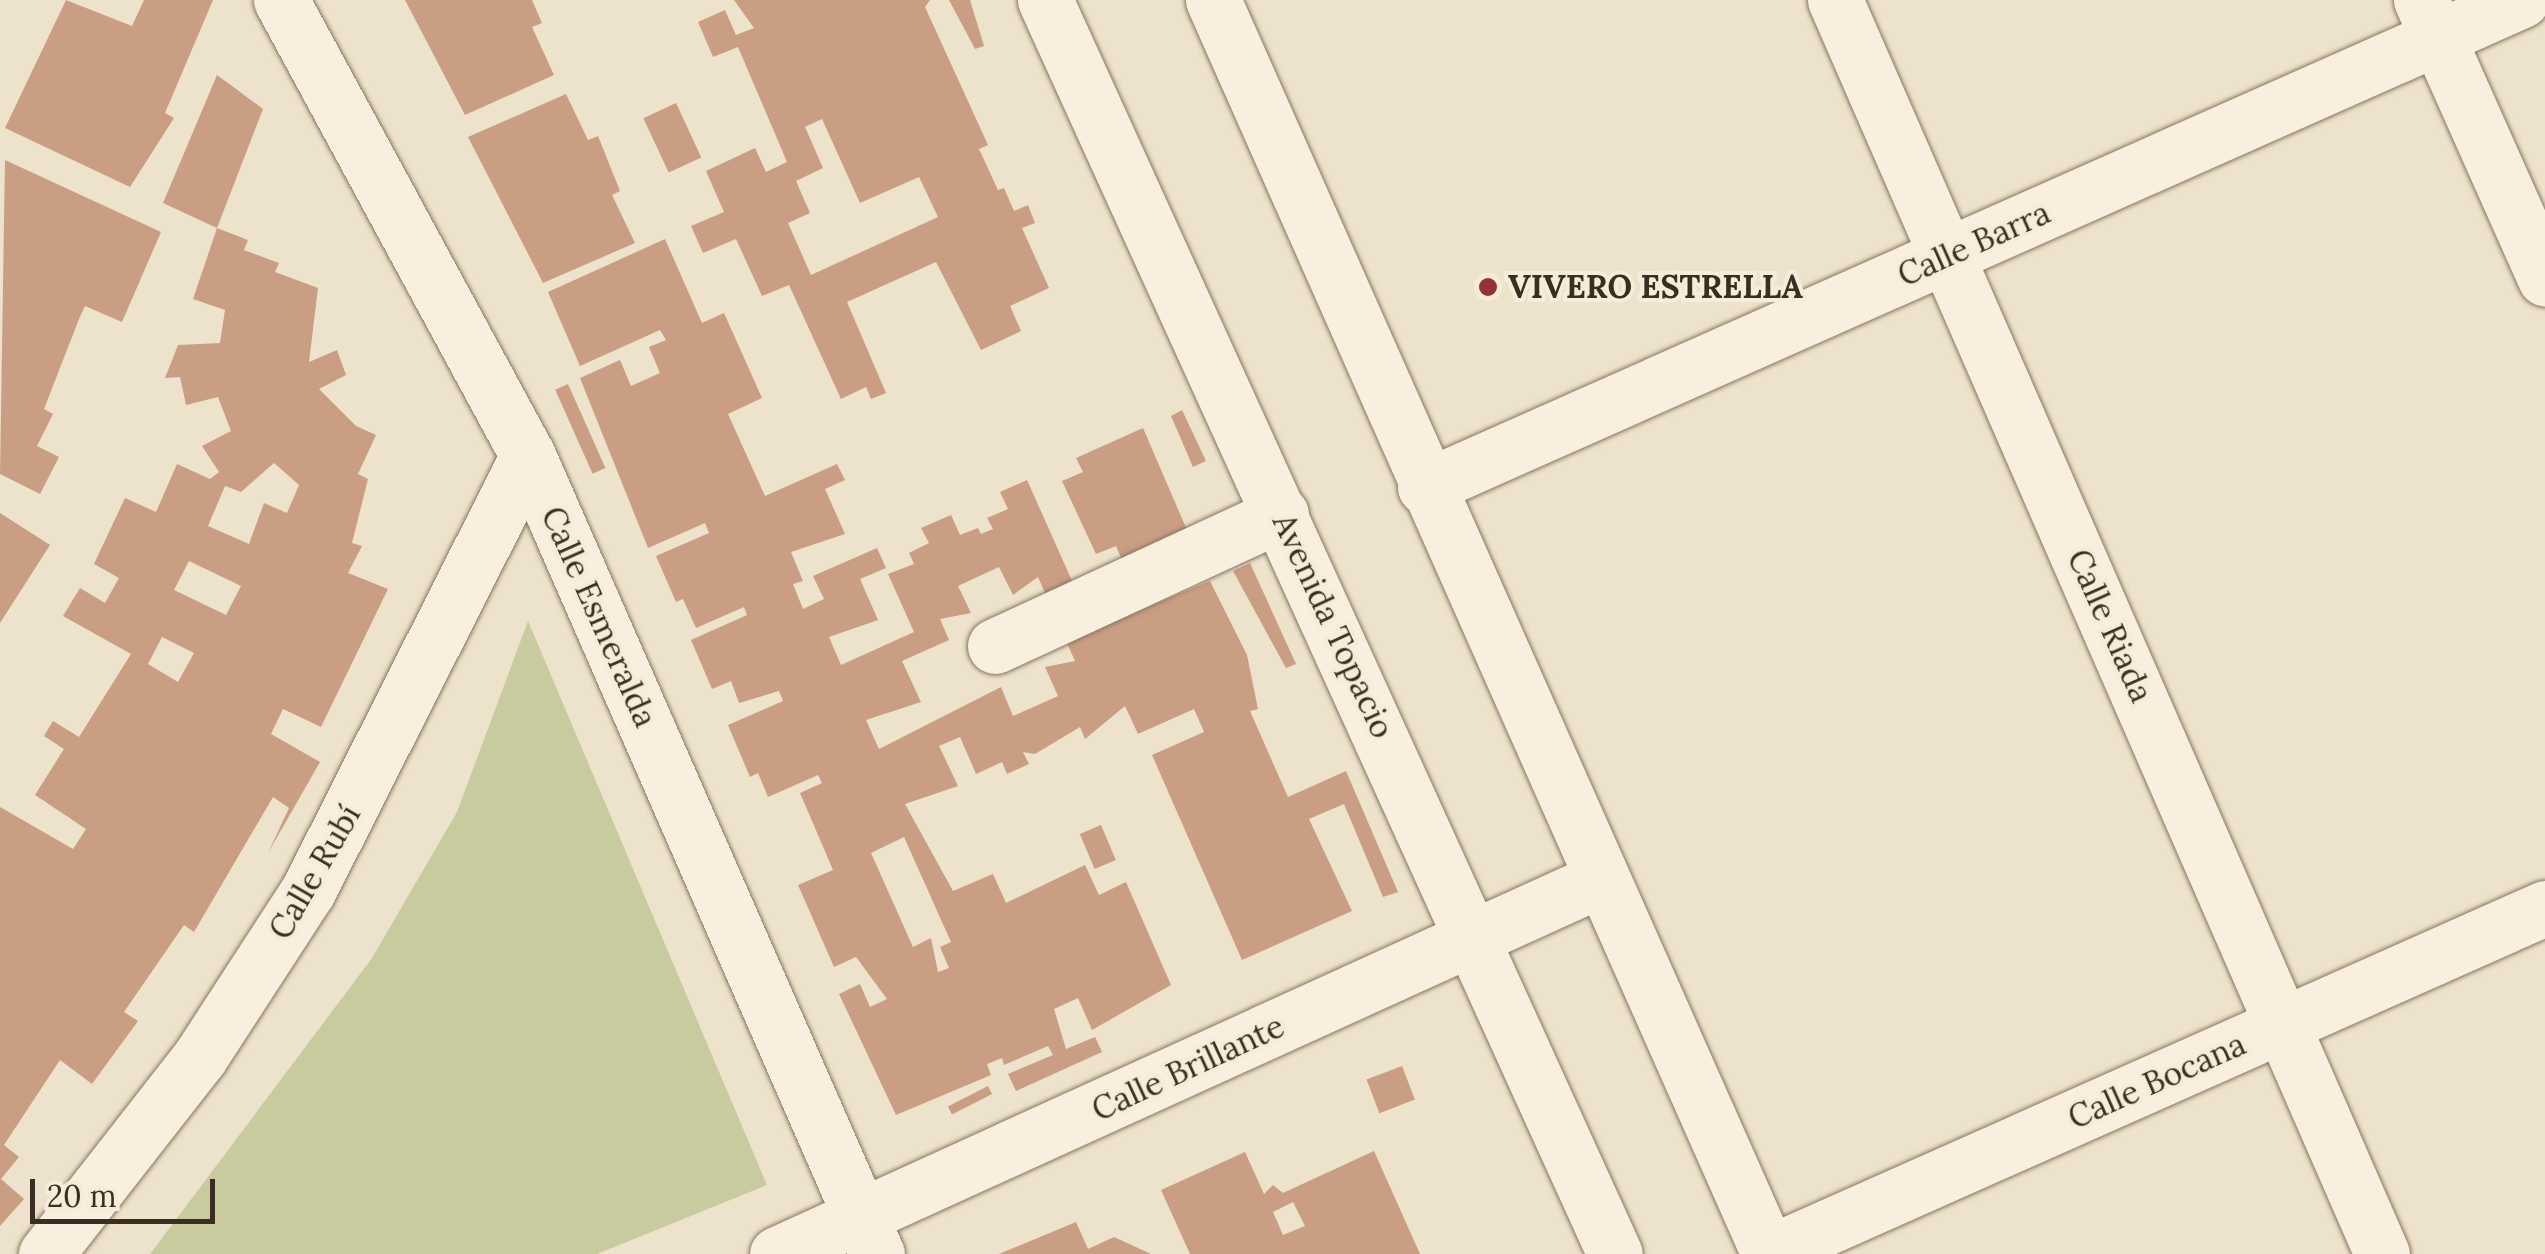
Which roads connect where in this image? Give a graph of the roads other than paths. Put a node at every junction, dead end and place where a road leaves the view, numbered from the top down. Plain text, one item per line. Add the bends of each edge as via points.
1 (280, 0) edge
2 (1046, 0) edge
3 (1213, 0) edge
4 (1834, 0) edge
5 (2522, 0) edge
6 (2430, 19) edge
7 (1947, 256) junction
8 (2545, 279) edge
9 (528, 456) junction
10 (1425, 487) junction
11 (1281, 514) junction
12 (995, 646) dead end
13 (1599, 880) junction
14 (2545, 908) edge
15 (1476, 934) junction
16 (2284, 1024) junction
17 (869, 1237) edge
18 (46, 1254) edge
19 (777, 1254) edge
20 (1616, 1254) edge
21 (1769, 1254) edge
22 (2382, 1254) edge

1 - 9 street, Calle Esmeralda
2 - 11 street, Avenida Topacio
3 - 10 street
4 - 7 street, Calle Riada
5 - 6 street, Calle Barra
6 - 7 street, Calle Barra
6 - 8 street
7 - 10 street, Calle Barra
7 - 16 street, Calle Riada
9 - 17 street, Calle Esmeralda
9 - 18 street, Calle Rubí via 308,891 200,1058
10 - 13 street
11 - 12 street
11 - 15 street, Avenida Topacio
13 - 15 street, Calle Brillante
13 - 21 street
14 - 16 street, Calle Bocana
15 - 17 street, Calle Brillante
15 - 20 street, Avenida Topacio
16 - 21 street, Calle Bocana
16 - 22 street, Calle Riada
17 - 19 street, Calle Brillante

